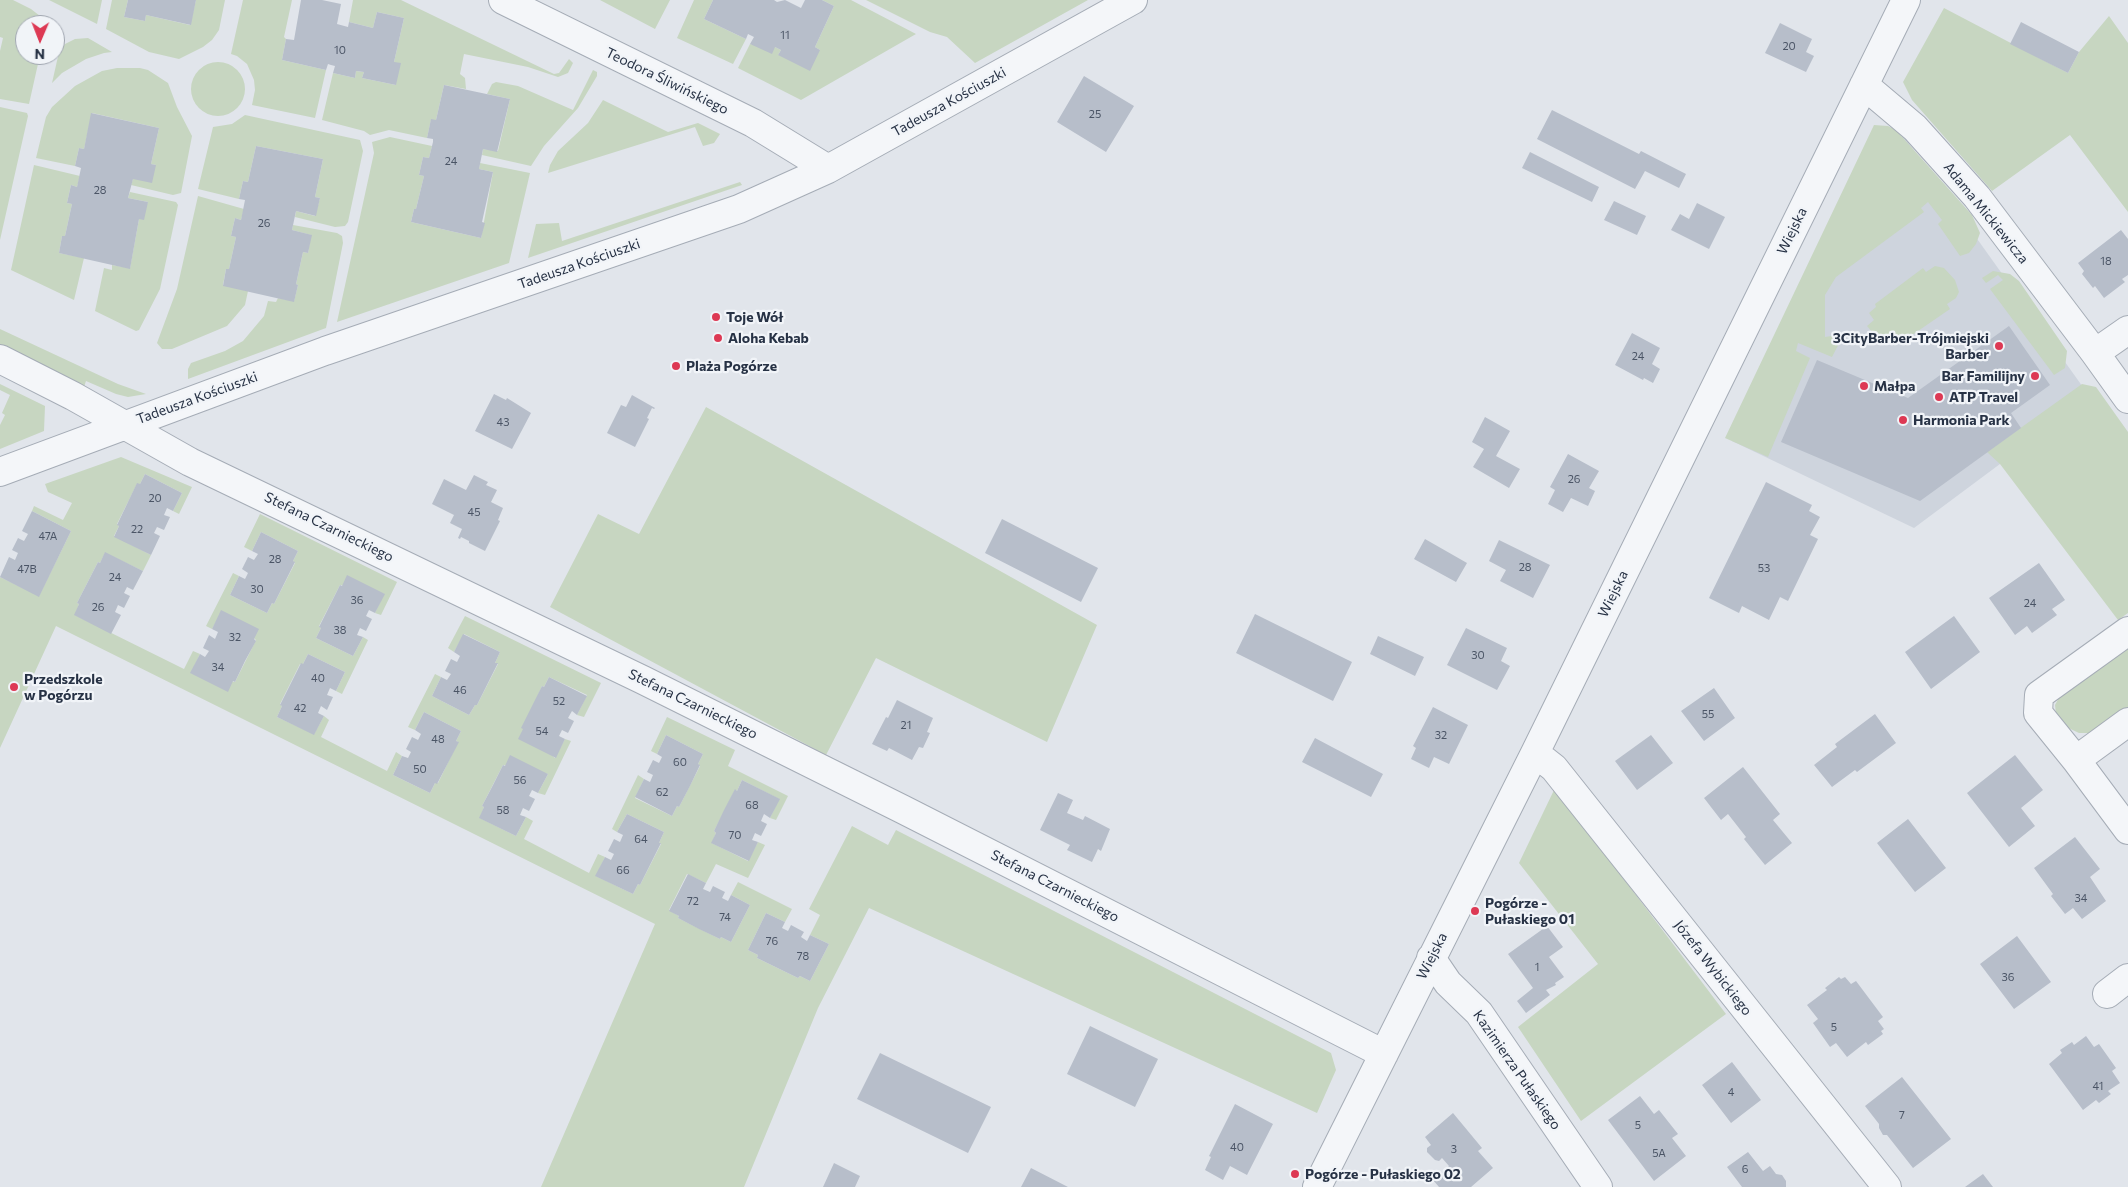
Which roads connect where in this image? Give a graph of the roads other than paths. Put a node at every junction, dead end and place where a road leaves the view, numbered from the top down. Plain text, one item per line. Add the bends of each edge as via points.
1 (503, 0) edge
2 (1132, 0) edge
3 (1906, 0) edge
4 (1864, 85) junction
5 (828, 169) junction
6 (2128, 330) edge
7 (2096, 353) junction
8 (0, 359) edge
9 (2128, 400) edge
10 (122, 426) junction
11 (0, 472) edge
12 (2128, 631) edge
13 (2128, 722) edge
14 (1535, 753) junction
15 (2076, 760) junction
16 (2128, 830) edge
17 (1431, 958) junction
18 (1384, 1054) junction
19 (1318, 1187) edge
20 (1598, 1187) edge
21 (1887, 1187) edge

1 - 5 street, Teodora Śliwińskiego via 752,123
2 - 5 street, Tadeusza Kościuszki
3 - 4 street, Wiejska
4 - 7 street, Adama Mickiewicza via 1915,128 1977,197
4 - 14 street, Wiejska
5 - 10 street, Tadeusza Kościuszki via 739,209 325,351
6 - 7 street
7 - 9 street, Adama Mickiewicza
8 - 10 street, Stefana Czarnieckiego via 73,396
10 - 11 street, Tadeusza Kościuszki
10 - 18 street, Stefana Czarnieckiego via 902,808
12 - 15 street via 2039,695 2038,713
13 - 15 street
14 - 17 street, Wiejska
14 - 21 street, Józefa Wybickiego via 1554,768
15 - 16 street
17 - 18 street, Wiejska
17 - 20 street, Kazimierza Pułaskiego via 1448,983 1479,1013
18 - 19 street, Wiejska

